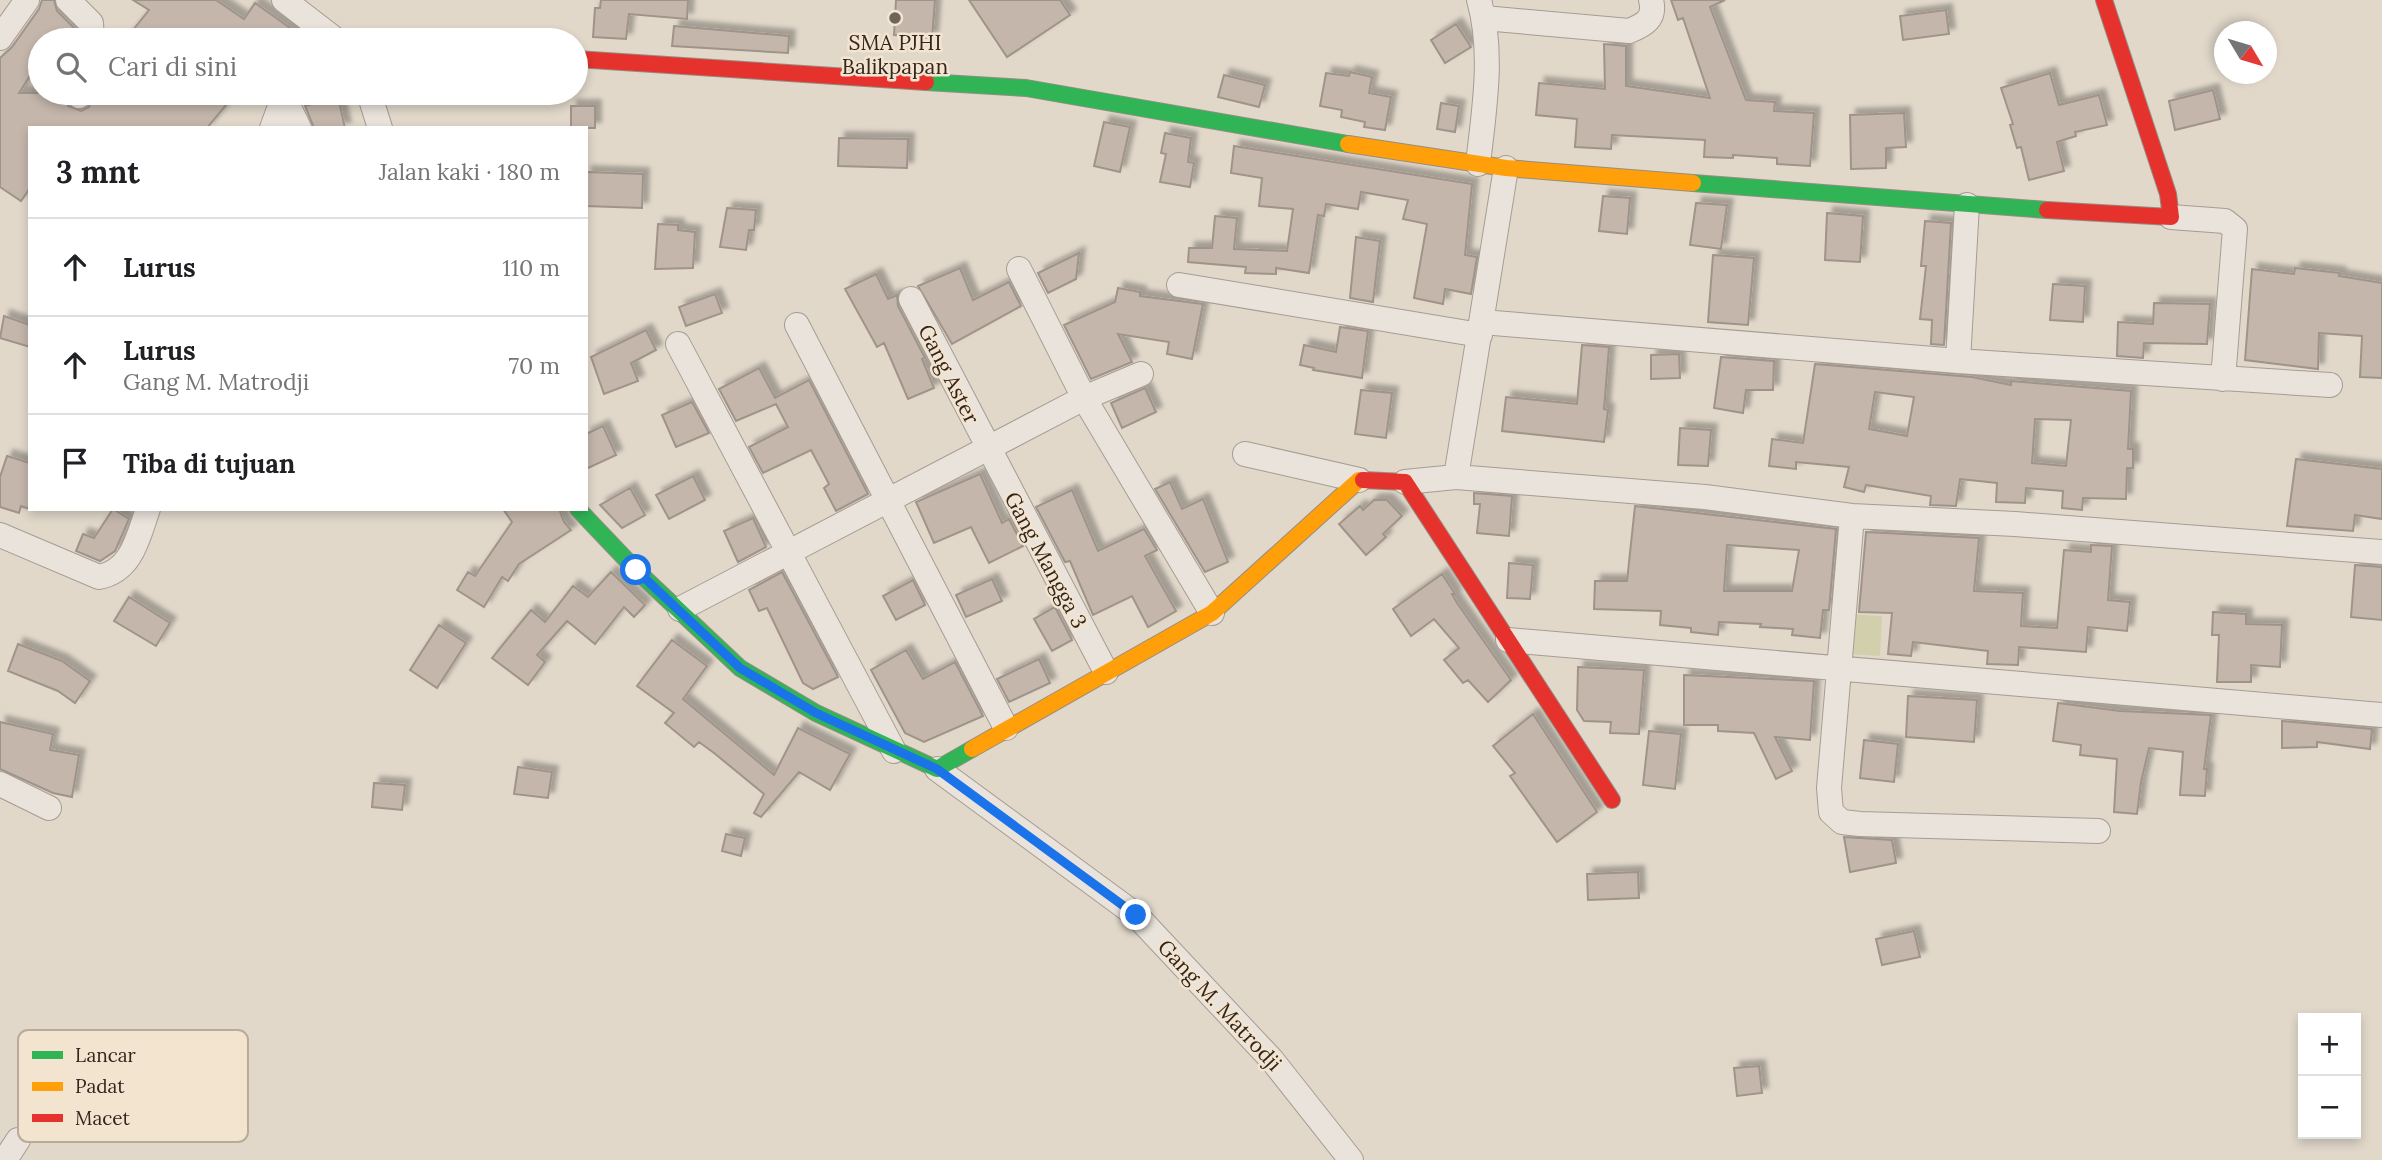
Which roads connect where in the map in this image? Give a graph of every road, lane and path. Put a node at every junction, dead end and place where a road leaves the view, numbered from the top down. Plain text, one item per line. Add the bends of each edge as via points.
1 (27, 0) edge
2 (68, 0) edge
3 (284, 0) edge
4 (1651, 0) edge
5 (2104, 0) edge
6 (1481, 9) edge
7 (91, 28) edge
8 (317, 28) edge
9 (0, 38) edge
10 (588, 60) edge
11 (280, 105) edge
12 (289, 105) edge
13 (373, 105) edge
14 (273, 126) edge
15 (298, 126) edge
16 (379, 126) edge
17 (1478, 164) junction
18 (1506, 168) junction
19 (1966, 205) junction
20 (2171, 217) junction
21 (1019, 269) dead end
22 (1179, 285) dead end
23 (911, 299) dead end
24 (797, 325) dead end
25 (1481, 328) junction
26 (678, 344) dead end
27 (1958, 361) junction
28 (1141, 374) dead end
29 (2223, 379) junction
30 (2330, 385) dead end
31 (1084, 398) junction
32 (986, 449) junction
33 (1245, 454) dead end
34 (1457, 477) junction
35 (1359, 480) junction
36 (1405, 482) junction
37 (888, 500) junction
38 (147, 511) edge
39 (580, 511) edge
40 (1852, 516) junction
41 (0, 535) edge
42 (788, 552) junction
43 (2382, 552) edge
44 (680, 609) junction
45 (1212, 613) junction
46 (1508, 640) junction
47 (1839, 671) junction
48 (1106, 672) junction
49 (2382, 715) edge
50 (1006, 728) junction
51 (894, 752) junction
52 (937, 769) junction
53 (0, 784) edge
54 (1612, 800) dead end
55 (49, 808) dead end
56 (2098, 831) dead end
57 (1351, 1160) edge

1 - 9 street
2 - 7 street
3 - 8 street
4 - 6 street via 1652,13 1646,24 1629,31
5 - 20 street via 2168,194
6 - 17 street via 1488,76
10 - 17 street via 1026,88
11 - 14 street
12 - 15 street
13 - 16 street
17 - 18 street
18 - 19 street
18 - 25 street
19 - 20 street
19 - 27 street
20 - 29 street via 2225,221 2235,229
21 - 31 street
22 - 25 street
23 - 32 street, Gang Aster
24 - 37 street
25 - 27 street
25 - 34 street
26 - 42 street
27 - 29 street
28 - 31 street
29 - 30 street
31 - 32 street
31 - 45 street
32 - 37 street
32 - 48 street, Gang Mangga 3
33 - 35 street
34 - 36 street
34 - 40 street via 1705,497
35 - 36 street
35 - 45 street
36 - 46 street
37 - 42 street
37 - 50 street
38 - 41 street via 133,549 112,575 99,577
39 - 44 street
40 - 43 street
40 - 47 street
42 - 44 street
42 - 51 street
44 - 51 street via 740,668
45 - 48 street
46 - 47 street
46 - 54 street
47 - 49 street
47 - 56 street via 1829,788 1831,813 1842,822
48 - 50 street
50 - 52 street
51 - 52 street
52 - 57 street, Gang M. Matrodji via 1136,915 1272,1060
53 - 55 street

